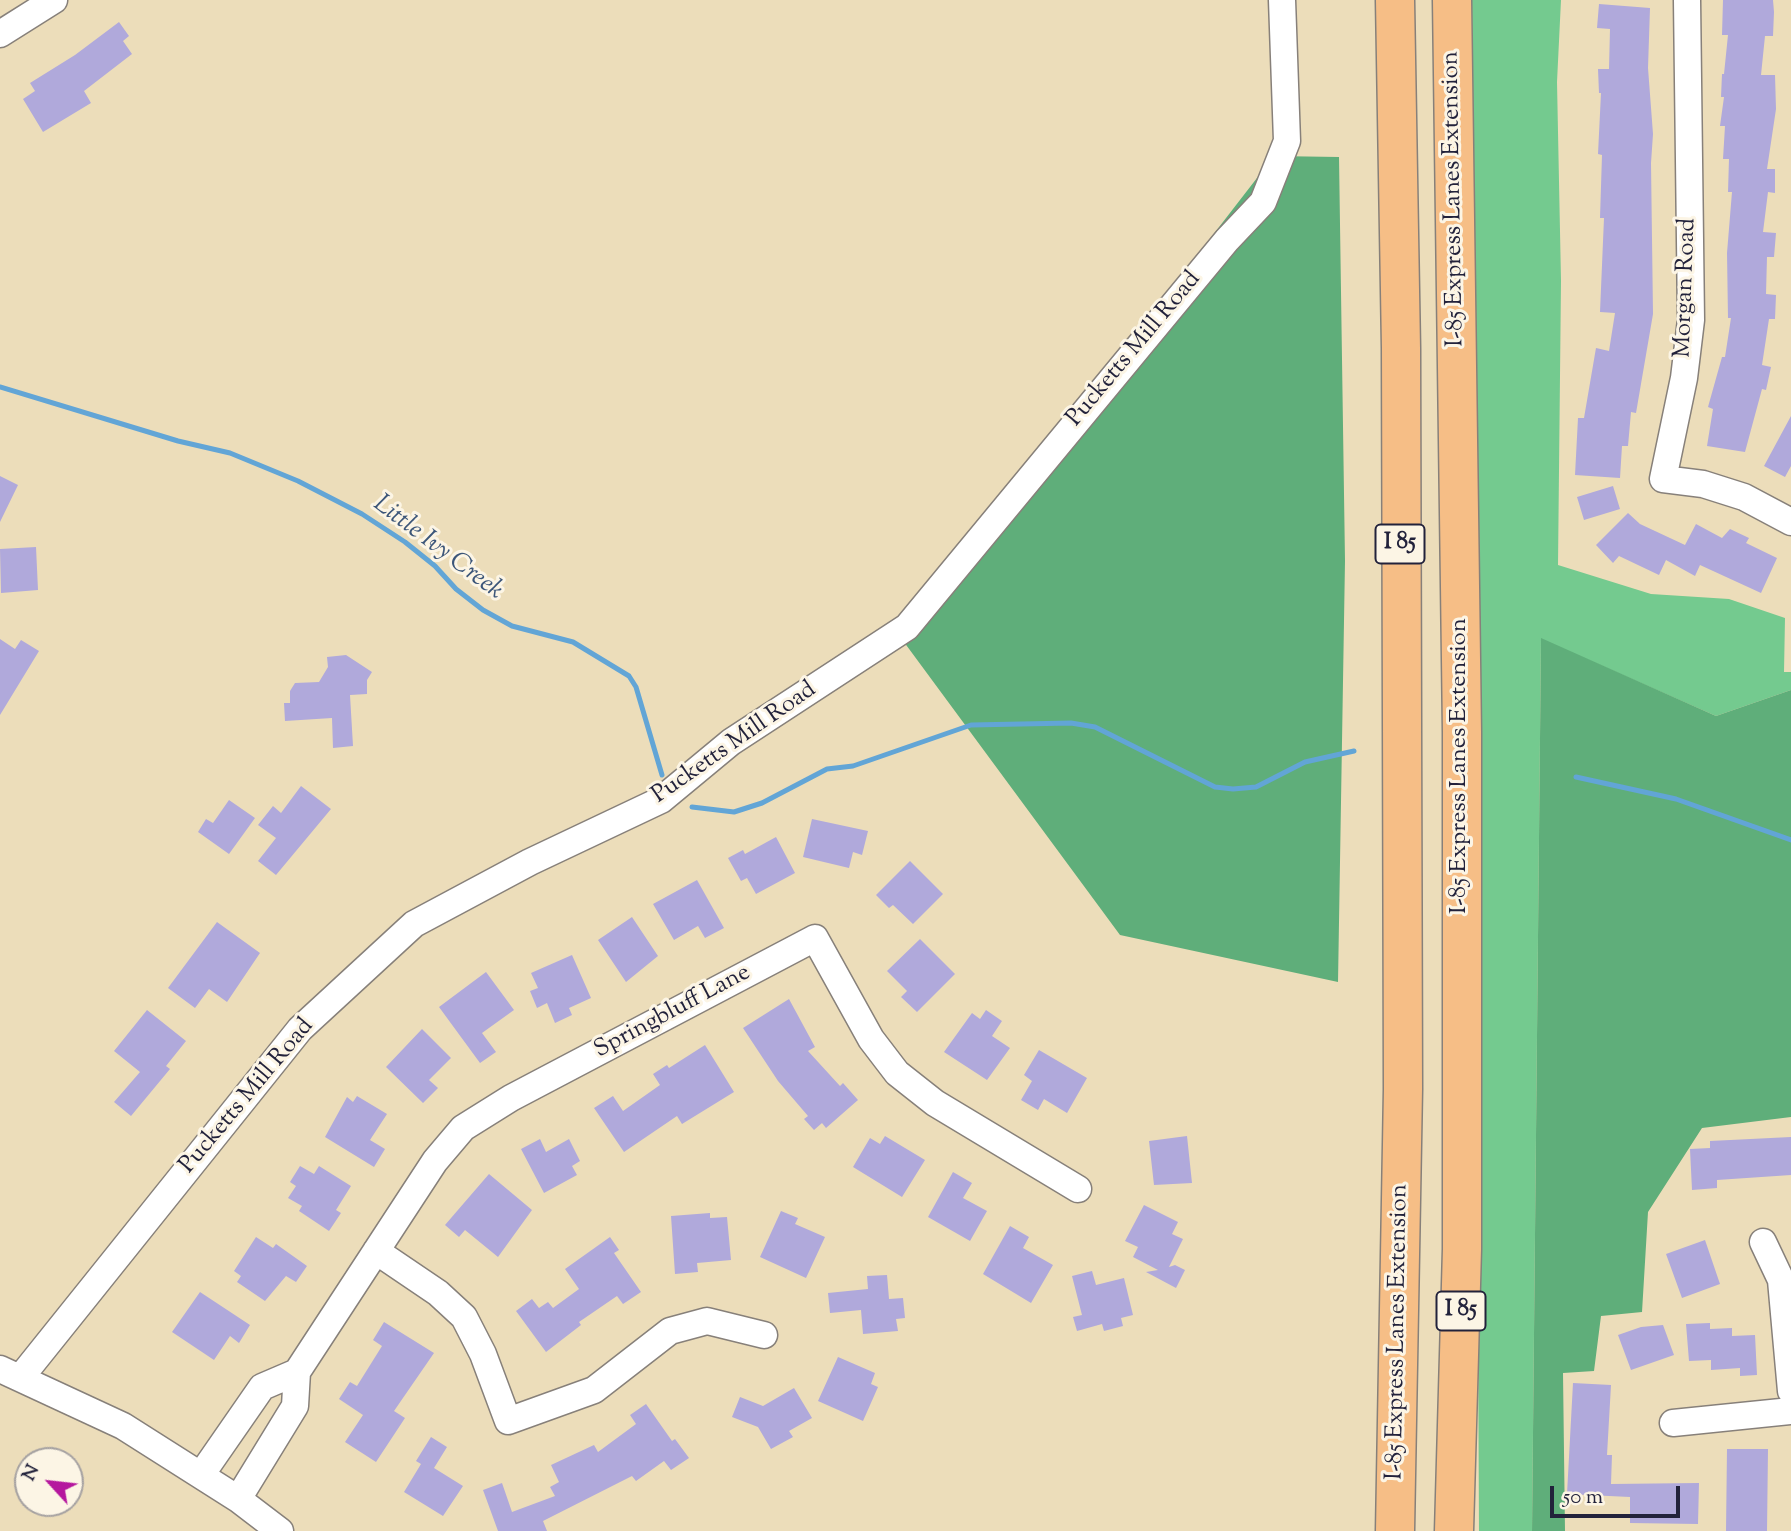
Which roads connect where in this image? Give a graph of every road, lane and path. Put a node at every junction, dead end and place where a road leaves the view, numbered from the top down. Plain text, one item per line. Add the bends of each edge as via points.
1 (54, 0) edge
2 (1282, 0) edge
3 (1395, 0) edge
4 (1452, 0) edge
5 (1687, 0) edge
6 (0, 34) edge
7 (1791, 522) edge
8 (1078, 1189) dead end
9 (1763, 1242) dead end
10 (376, 1251) junction
11 (764, 1335) dead end
12 (297, 1371) junction
13 (10, 1373) edge
14 (1791, 1391) edge
15 (1791, 1411) edge
16 (238, 1422) junction
17 (1673, 1423) dead end
18 (272, 1444) junction
19 (1458, 1454) junction
20 (201, 1475) junction
21 (238, 1499) junction
22 (281, 1531) edge
23 (1395, 1531) edge
24 (1454, 1531) edge
25 (1480, 1531) edge

1 - 6 street
2 - 13 street, Pucketts Mill Road via 1287,141 1263,202 1209,260 907,627 731,743 661,800 414,924 300,1029
3 - 23 highway, I-85 Express Lanes Extension / I 85 via 1403,1088
4 - 19 highway, I-85 Express Lanes Extension / I 85 via 1462,732
5 - 7 street, Morgan Road via 1691,320 1663,479 1703,484 1744,497
8 - 10 street, Springbluff Lane via 935,1104 897,1073 871,1039 815,938 511,1098 463,1128 435,1161
9 - 14 street via 1782,1280
10 - 11 street via 438,1293 464,1317 508,1421 594,1390 670,1331 707,1321
10 - 12 street, Springbluff Lane
12 - 16 street via 262,1388
12 - 18 street via 295,1406
13 - 20 street via 122,1426
15 - 17 street
16 - 18 street
16 - 20 street
18 - 21 street
19 - 24 highway, I-85 Express Lanes Extension / I 85
19 - 25 highway via 1481,1509
20 - 21 street
21 - 22 street

